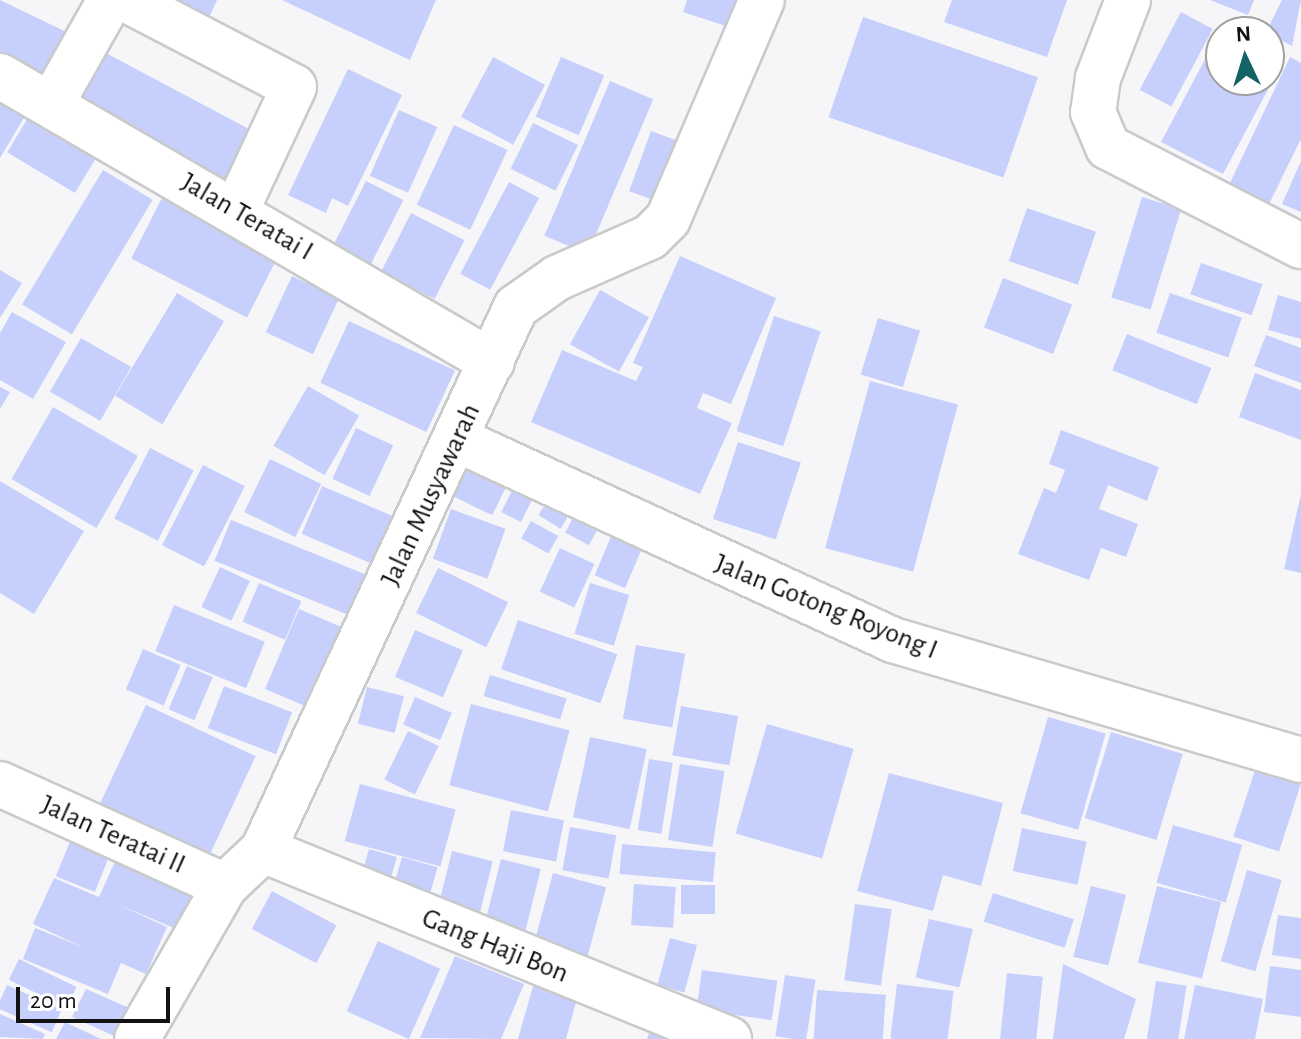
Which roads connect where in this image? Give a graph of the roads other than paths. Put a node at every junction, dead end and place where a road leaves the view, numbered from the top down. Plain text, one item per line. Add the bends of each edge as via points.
1 (110, 0) edge
2 (127, 0) edge
3 (762, 0) edge
4 (1128, 0) edge
5 (0, 76) edge
6 (52, 103) junction
7 (236, 211) junction
8 (1301, 246) edge
9 (492, 362) junction
10 (458, 440) junction
11 (1301, 760) edge
12 (0, 784) edge
13 (263, 850) junction
14 (225, 886) junction
15 (137, 1039) edge
16 (729, 1039) edge

1 - 6 street
2 - 7 street via 294,87
3 - 9 street, Jalan Musyawarah via 668,219 650,237 535,290 516,307
4 - 8 street via 1096,89 1093,112 1108,147
5 - 6 street, Jalan Teratai I
6 - 7 street, Jalan Teratai I
7 - 9 street, Jalan Teratai I
9 - 10 street, Jalan Musyawarah
10 - 11 street, Jalan Gotong Royong I via 893,640
10 - 13 street, Jalan Musyawarah
12 - 14 street, Jalan Teratai II
13 - 14 street, Jalan Musyawarah
13 - 16 street, Gang Haji Bon
14 - 15 street, Jalan Musyawarah

